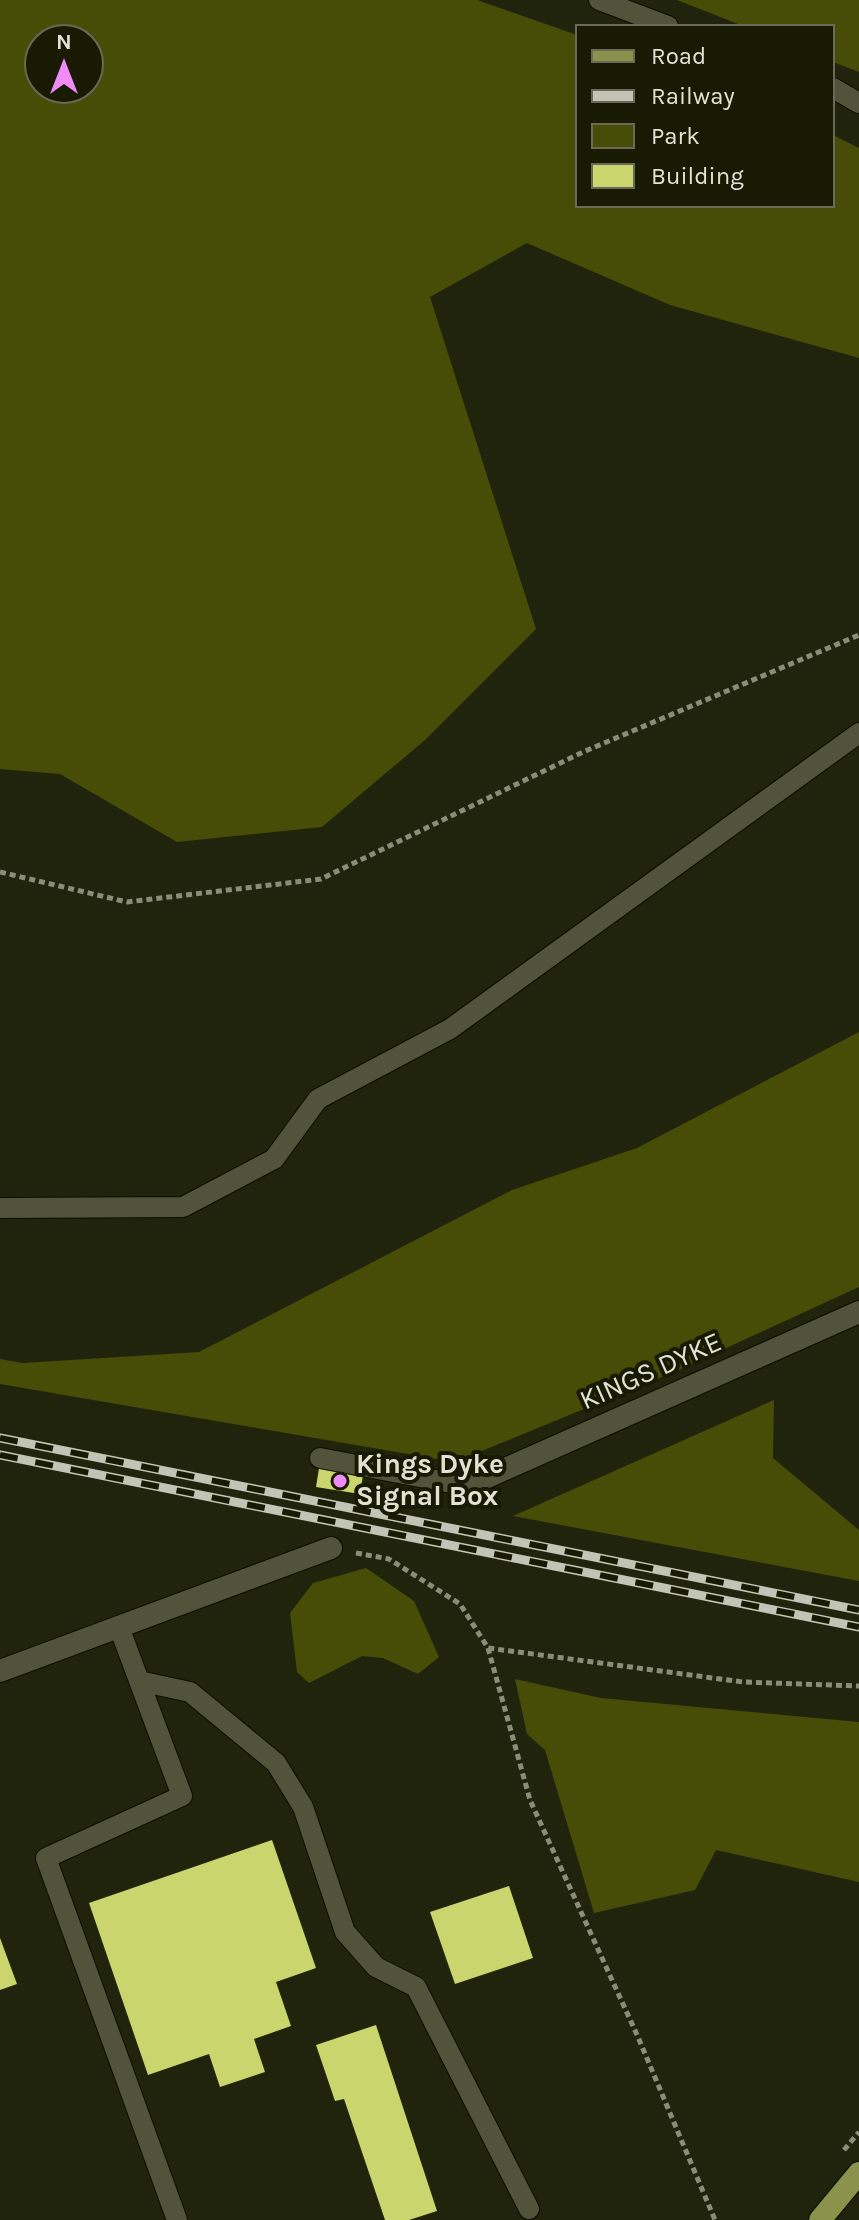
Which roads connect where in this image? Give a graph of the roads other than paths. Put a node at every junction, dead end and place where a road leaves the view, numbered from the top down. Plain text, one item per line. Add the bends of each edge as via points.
1 (599, 0) edge
2 (663, 24) edge
3 (835, 89) edge
4 (859, 103) edge
5 (859, 733) edge
6 (0, 1208) edge
7 (859, 1312) edge
8 (320, 1458) dead end
9 (467, 1486) joint
10 (331, 1548) road end
11 (119, 1627) junction
12 (0, 1671) edge
13 (139, 1681) junction
14 (859, 2173) edge
15 (529, 2209) dead end
16 (177, 2220) edge
17 (820, 2220) edge

1 - 2 lane
3 - 4 lane
5 - 6 lane via 450,1029 318,1099 274,1159 183,1207
7 - 9 street, KINGS DYKE
8 - 9 lane
10 - 11 street
11 - 12 street
11 - 13 lane
13 - 15 lane via 190,1692 276,1763 303,1807 345,1932 376,1967 416,1987
13 - 16 lane via 182,1796 46,1858
14 - 17 main road

